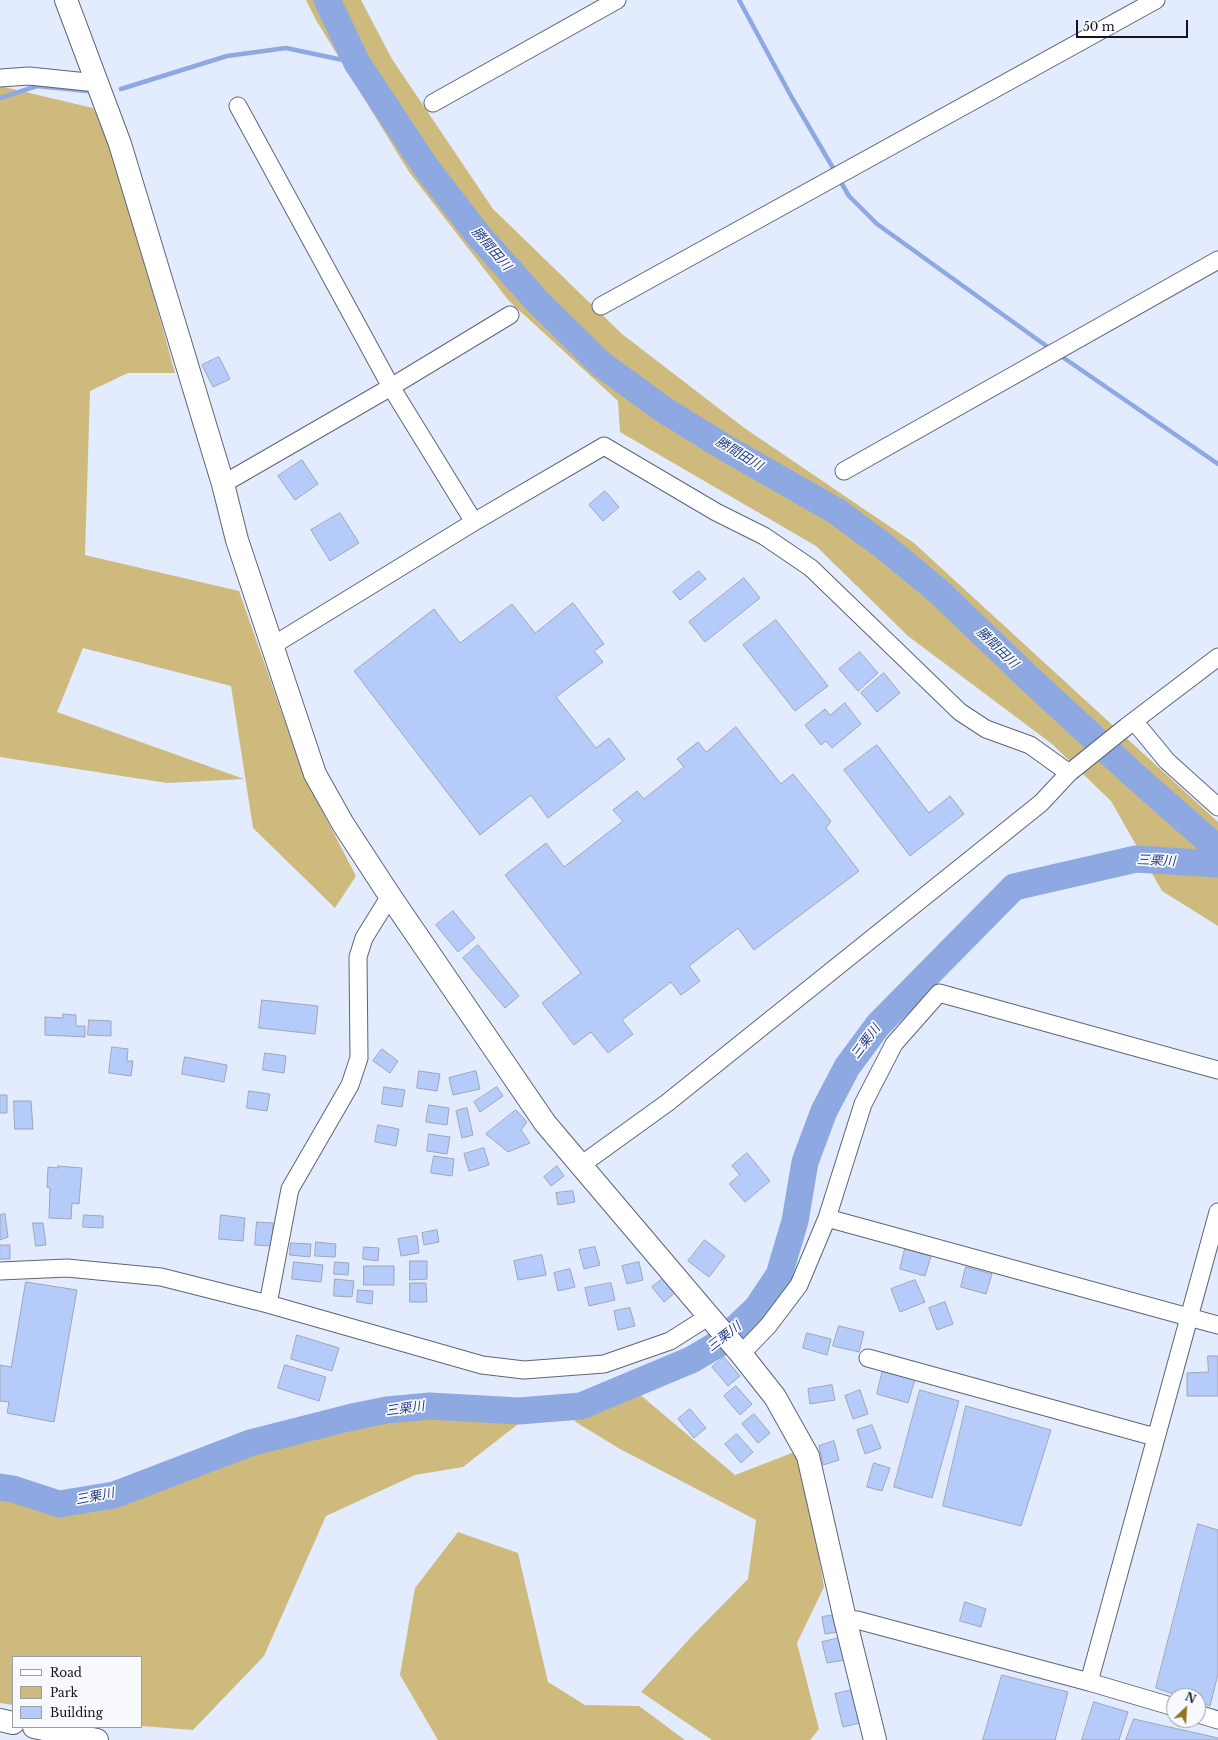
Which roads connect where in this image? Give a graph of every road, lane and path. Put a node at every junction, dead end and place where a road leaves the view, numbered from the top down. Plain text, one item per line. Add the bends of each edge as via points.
1 (66, 0) edge
2 (618, 0) edge
3 (1156, 0) edge
4 (0, 78) edge
5 (97, 83) junction
6 (433, 103) dead end
7 (238, 106) dead end
8 (1218, 260) edge
9 (601, 306) dead end
10 (510, 315) dead end
11 (391, 387) junction
12 (844, 471) dead end
13 (223, 484) junction
14 (474, 522) junction
15 (271, 645) junction
16 (1218, 657) edge
17 (1130, 724) junction
18 (1073, 770) junction
19 (1218, 807) edge
20 (390, 896) junction
21 (1218, 1070) edge
22 (581, 1165) junction
23 (1218, 1212) edge
24 (827, 1218) junction
25 (0, 1271) edge
26 (268, 1304) junction
27 (708, 1317) junction
28 (1188, 1317) junction
29 (1218, 1325) edge
30 (741, 1354) junction
31 (868, 1358) dead end
32 (1155, 1437) junction
33 (845, 1619) junction
34 (1089, 1682) junction
35 (1166, 1705) edge
36 (1206, 1716) edge
37 (0, 1720) edge
38 (1218, 1720) edge
39 (12, 1723) edge
40 (39, 1728) edge
41 (97, 1740) edge
42 (875, 1740) edge

1 - 5 main road
2 - 6 street
3 - 9 street
4 - 5 street via 29,76
5 - 13 main road via 120,144
7 - 11 street
8 - 12 street
10 - 11 street
11 - 13 street
11 - 14 street
13 - 15 main road via 237,540
14 - 15 street
14 - 18 street via 604,446 716,512 764,536 811,568 960,712 986,729 1030,745
15 - 20 main road via 315,774 343,824
16 - 17 street
17 - 18 street
17 - 19 street
18 - 22 street via 1042,803 666,1103
20 - 22 main road via 545,1123
20 - 26 street via 364,938 358,957 359,1058 350,1085 290,1189
21 - 24 street via 939,993 894,1044 863,1104
22 - 27 main road
23 - 28 street
24 - 28 street
24 - 30 street via 799,1285 768,1326
25 - 26 street via 67,1268 161,1277
26 - 27 street via 482,1365 524,1370 604,1364 670,1341
27 - 30 main road
28 - 29 street
28 - 32 street
30 - 33 main road via 775,1397 808,1456
31 - 32 street
32 - 34 street
33 - 34 street via 857,1620
33 - 42 main road
34 - 35 street
36 - 38 street
37 - 39 main road
40 - 41 main road

